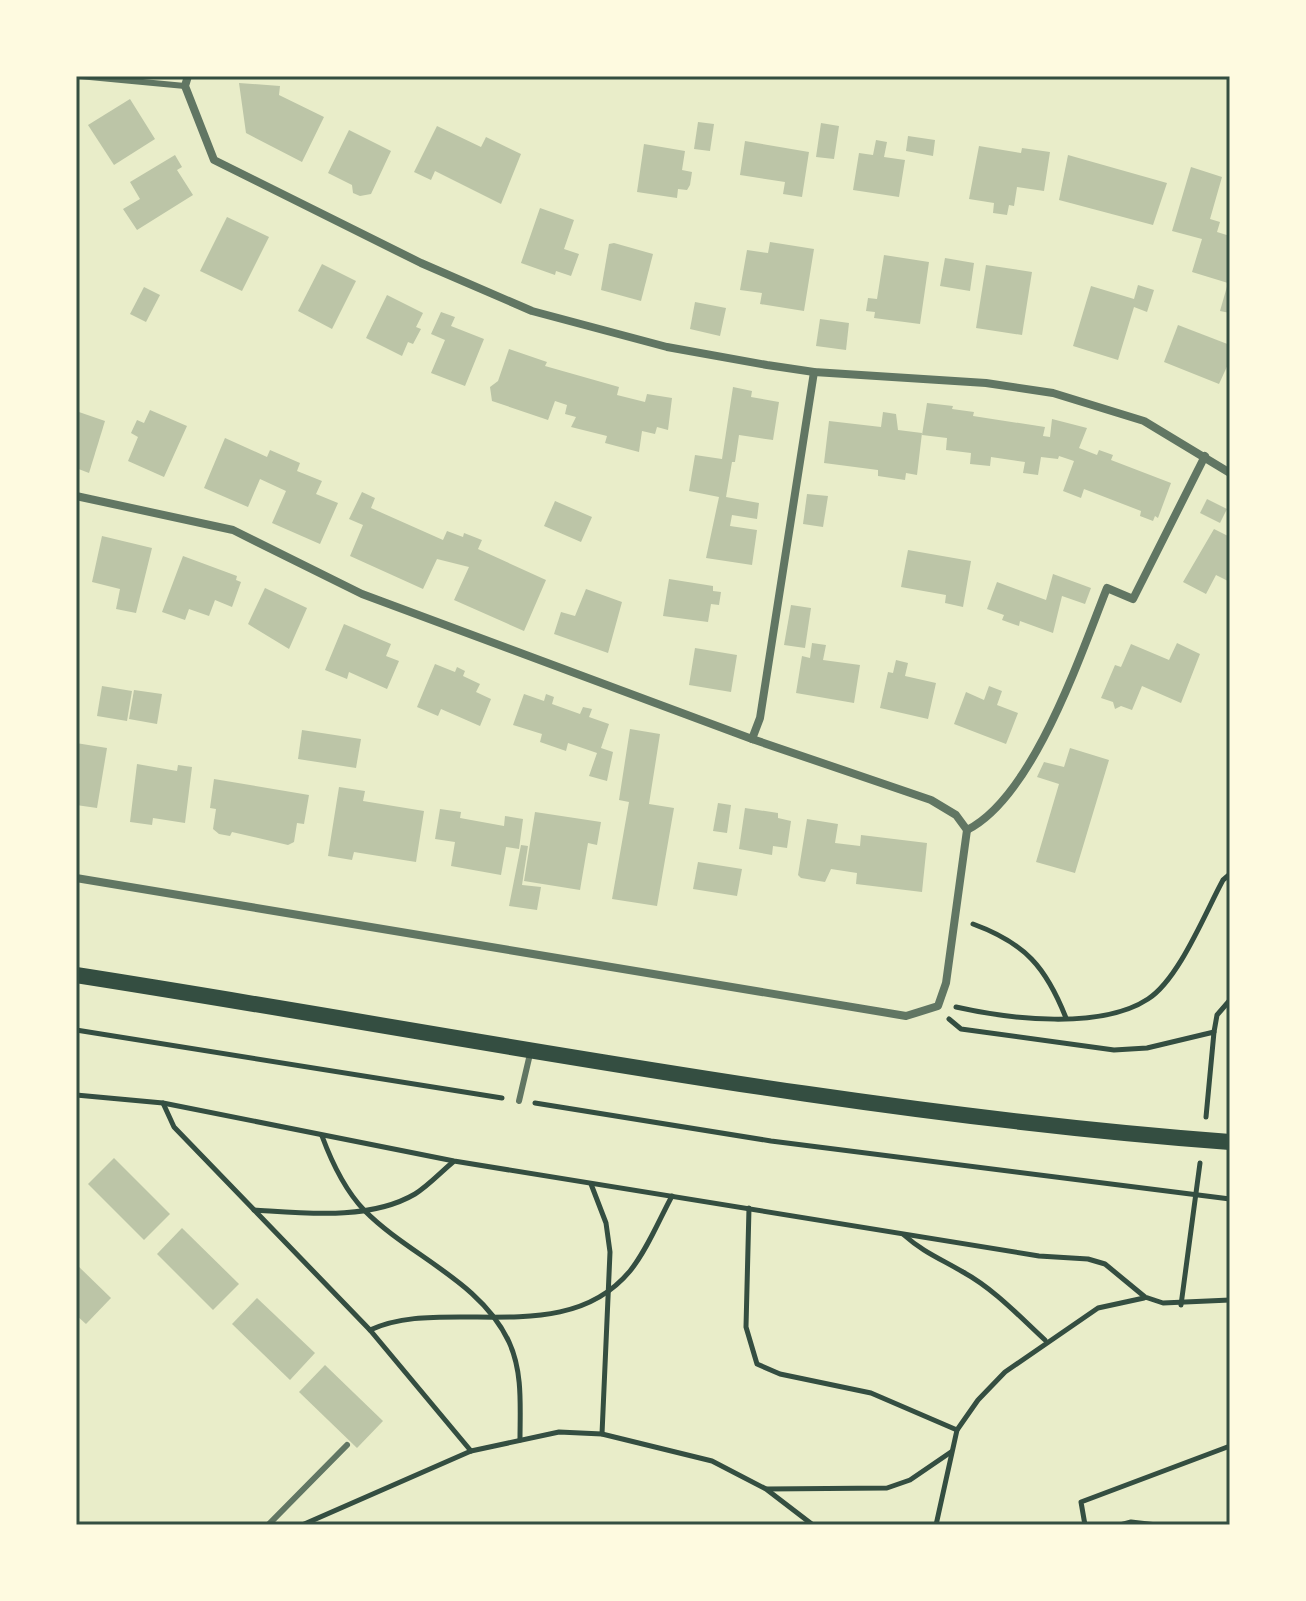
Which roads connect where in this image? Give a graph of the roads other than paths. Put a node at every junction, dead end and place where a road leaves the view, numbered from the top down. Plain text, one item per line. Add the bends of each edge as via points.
1 (79, 76) edge
2 (186, 81) edge
3 (814, 372) junction
4 (1205, 456) junction
5 (1230, 473) edge
6 (76, 496) edge
7 (752, 739) junction
8 (967, 830) junction
9 (76, 878) edge
10 (76, 975) edge
11 (531, 1050) junction
12 (519, 1101) road end
13 (1230, 1142) edge
14 (347, 1445) dead end
15 (268, 1525) edge

1 - 2 lane
2 - 3 street via 214,160 495,298 654,344
3 - 4 street via 986,383 1053,393 1144,421
3 - 7 street via 760,718
4 - 5 street
4 - 8 street via 1133,599 1107,588 1053,724 995,811
6 - 7 street via 233,530 362,594
7 - 8 street via 931,800 956,815
8 - 9 street via 946,983 938,1006 906,1016
10 - 11 main road
11 - 12 lane
11 - 13 main road via 969,1117
14 - 15 lane

